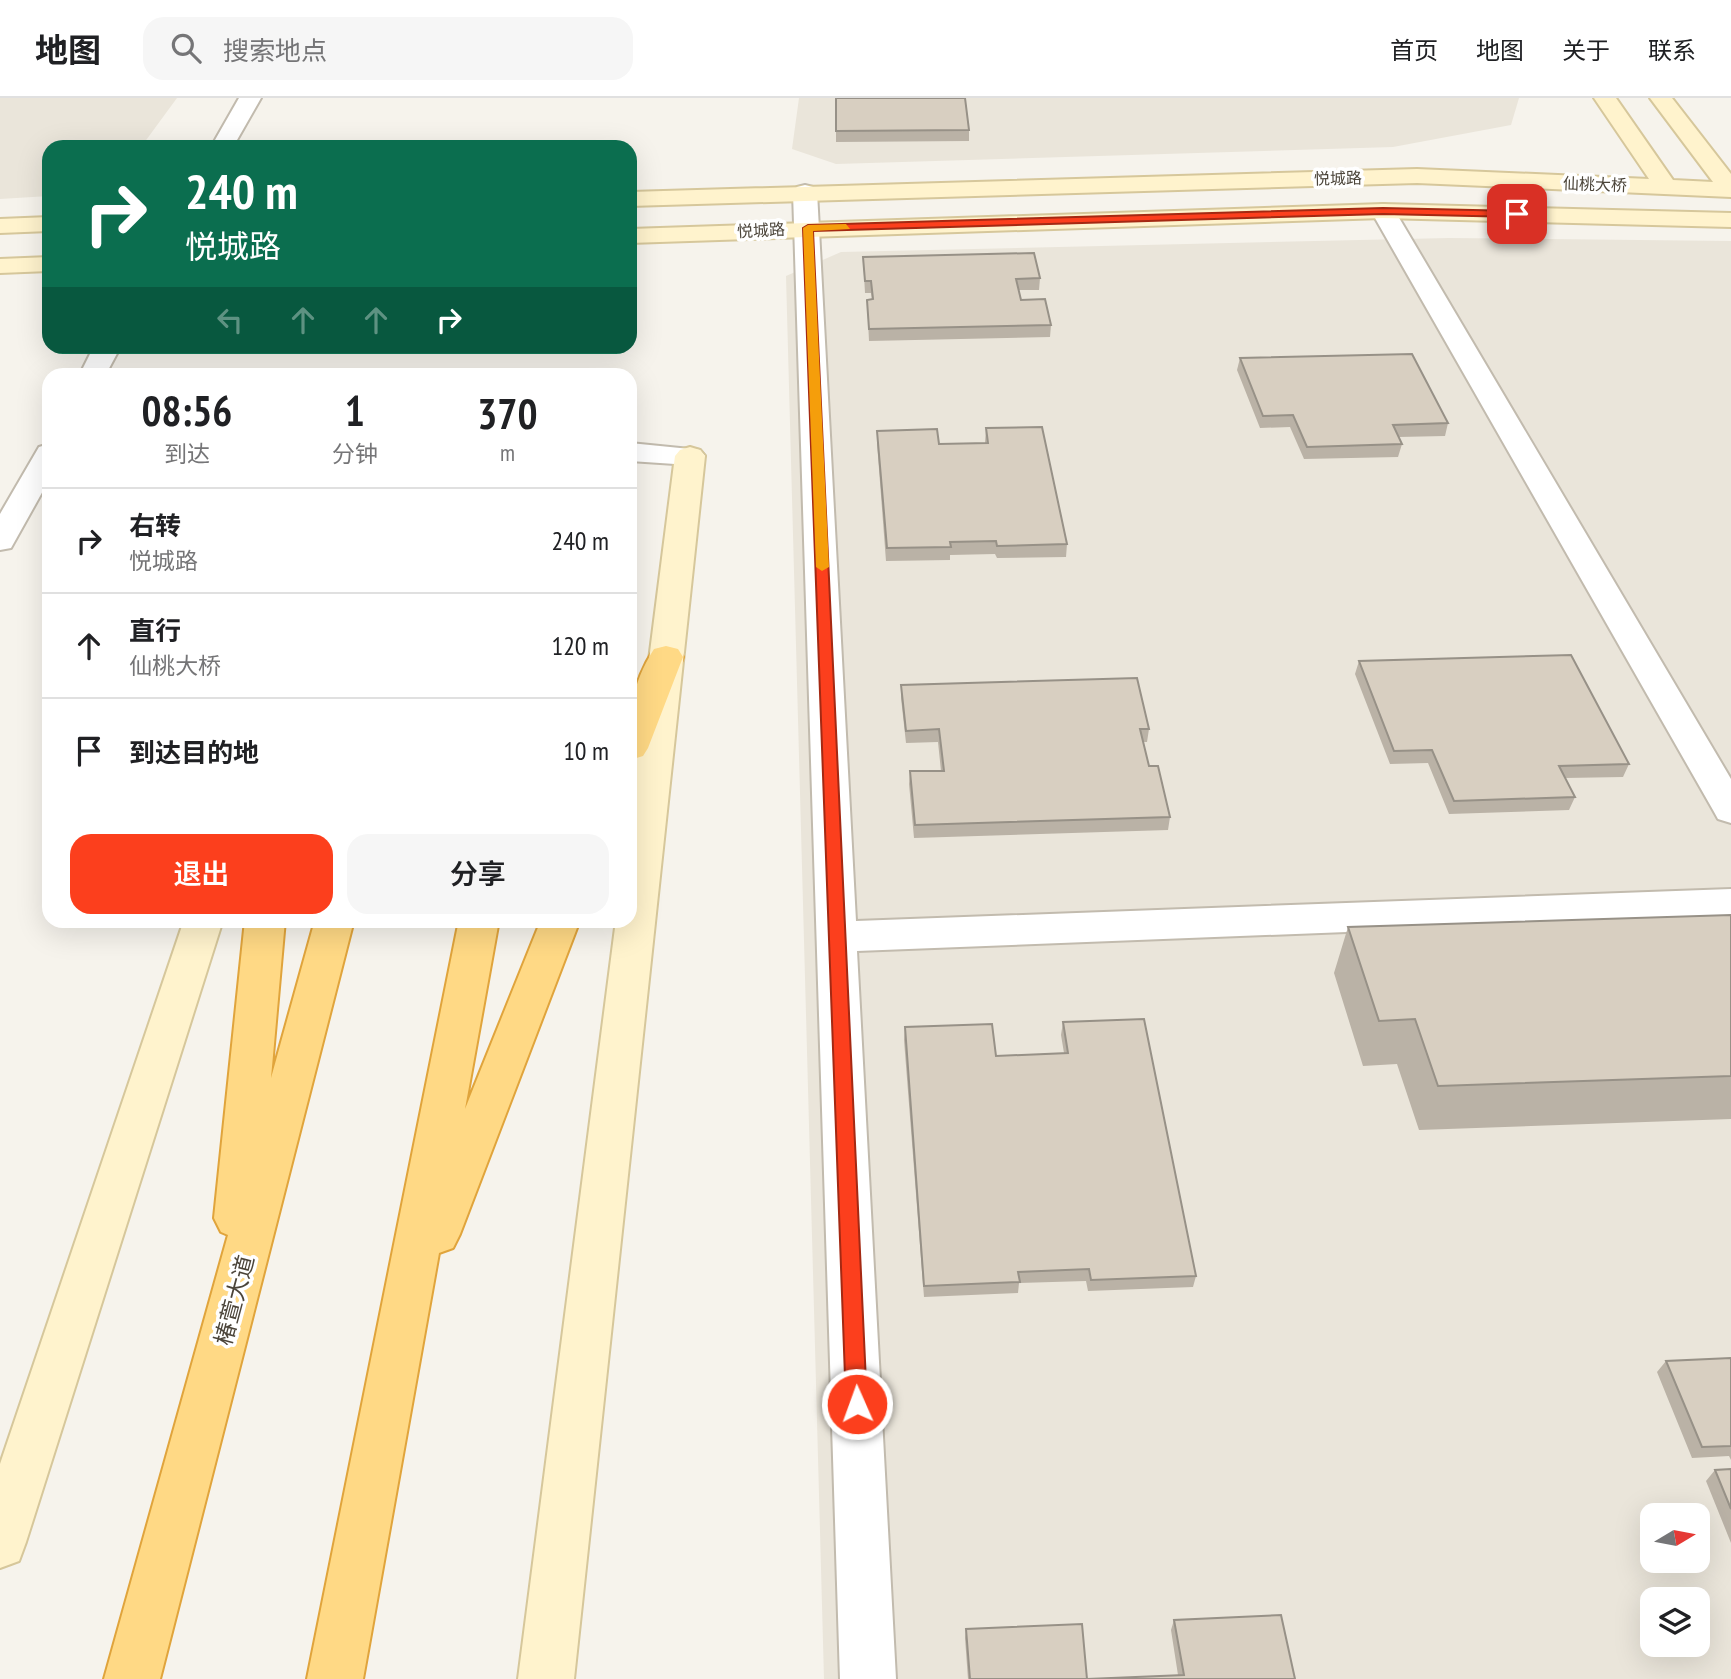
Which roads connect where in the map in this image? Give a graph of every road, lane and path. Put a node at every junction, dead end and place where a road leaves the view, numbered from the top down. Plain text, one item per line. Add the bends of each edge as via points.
1 (250, 98) edge
2 (1605, 98) edge
3 (1661, 98) edge
4 (226, 140) edge
5 (1417, 176) joint
6 (1665, 187) junction
7 (1731, 190) edge
8 (637, 199) edge
9 (807, 210) junction
10 (1383, 211) junction
11 (1439, 211) joint
12 (1731, 220) edge
13 (42, 224) edge
14 (0, 226) edge
15 (637, 235) edge
16 (42, 264) edge
17 (0, 267) edge
18 (637, 452) edge
19 (690, 456) joint
20 (42, 466) edge
21 (0, 541) edge
22 (666, 657) junction
23 (637, 730) edge
24 (1731, 810) edge
25 (1731, 903) edge
26 (637, 904) edge
27 (201, 928) edge
28 (264, 928) edge
29 (333, 928) edge
30 (478, 928) edge
31 (558, 928) edge
32 (634, 928) edge
33 (838, 937) junction
34 (404, 1317) junction
35 (227, 1326) junction
36 (0, 1542) edge
37 (132, 1679) edge
38 (335, 1679) edge
39 (546, 1679) edge
40 (868, 1679) edge

1 - 4 street
2 - 6 main road
3 - 7 main road
5 - 6 main road, 仙桃大桥
5 - 9 main road, 悦城路
6 - 7 main road, 仙桃大桥
8 - 9 main road, 悦城路
9 - 10 main road, 悦城路
9 - 15 main road, 悦城路
9 - 33 street
10 - 11 main road, 悦城路
10 - 24 street
11 - 12 main road, 仙桃大桥
13 - 14 main road
16 - 17 main road
18 - 19 street
19 - 22 main road
20 - 21 street
22 - 23 highway
22 - 26 main road
25 - 33 street
27 - 36 main road
28 - 35 highway
29 - 35 highway, 椿萱大道
30 - 34 highway
31 - 34 highway
32 - 39 main road
33 - 40 street
34 - 38 highway
35 - 37 highway, 椿萱大道

